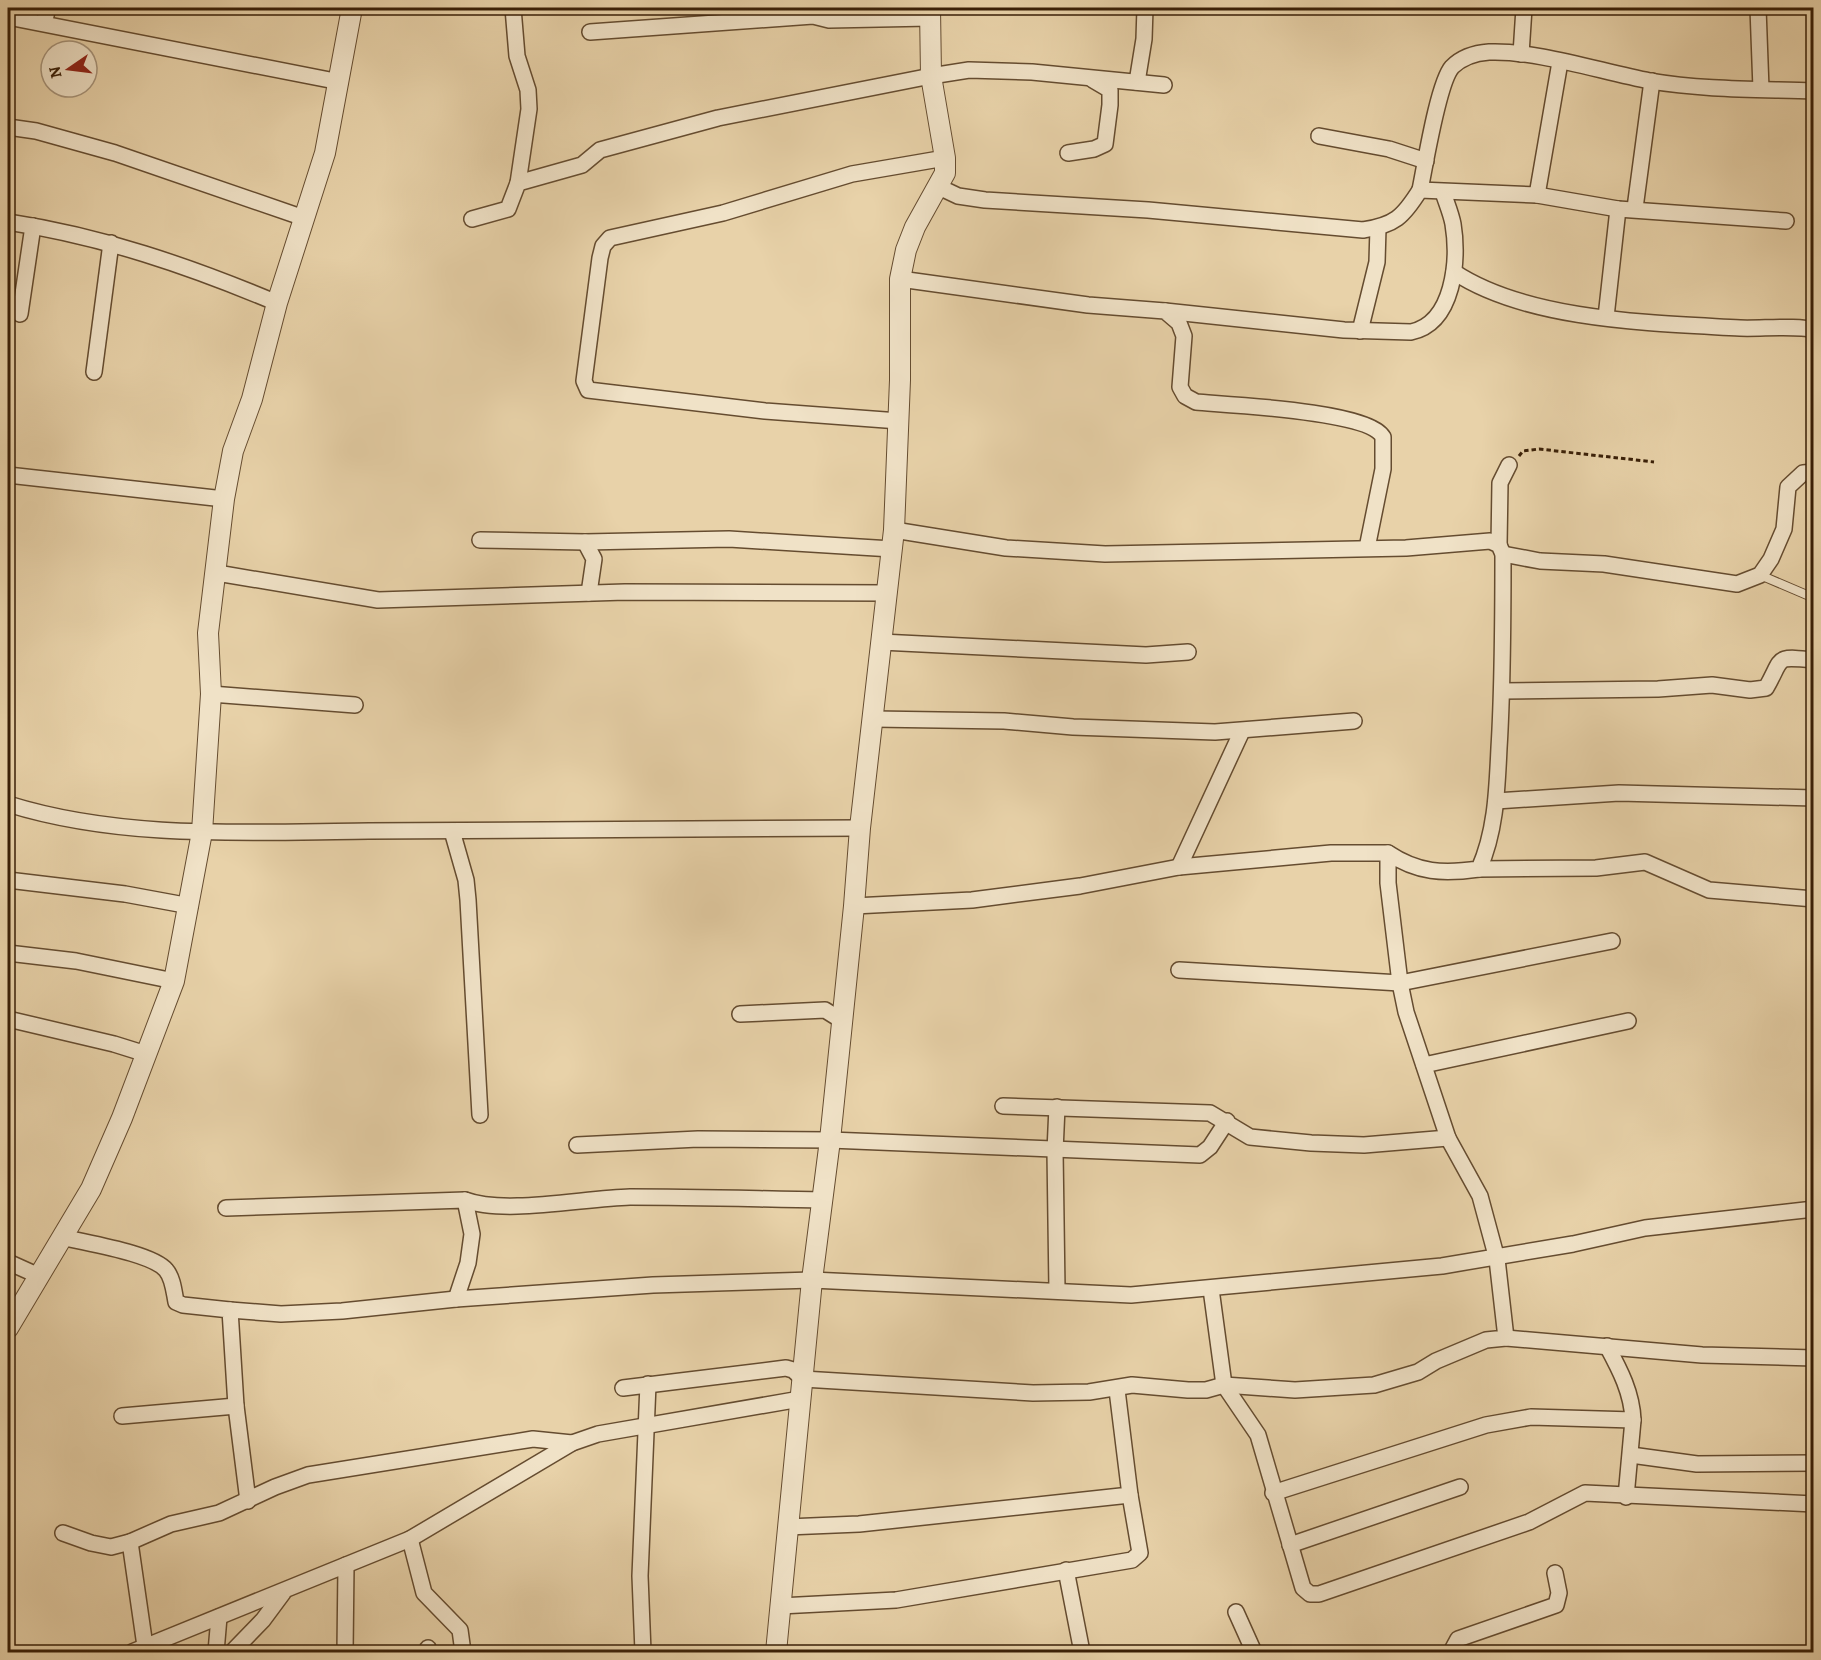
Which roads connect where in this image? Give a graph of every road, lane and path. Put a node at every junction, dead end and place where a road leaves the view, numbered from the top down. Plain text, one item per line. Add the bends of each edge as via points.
1 (48, 8) edge
2 (352, 8) edge
3 (513, 8) edge
4 (1145, 8) edge
5 (1524, 8) edge
6 (1758, 8) edge
7 (930, 13) edge
8 (8, 17) edge
9 (45, 23) junction
10 (590, 32) dead end
11 (1521, 54) junction
12 (1560, 62) junction
13 (931, 76) junction
14 (1091, 78) junction
15 (1652, 81) junction
16 (340, 82) junction
17 (1137, 82) junction
18 (1164, 85) dead end
19 (1761, 89) junction
20 (1814, 91) edge
21 (8, 127) edge
22 (1319, 136) dead end
23 (1068, 153) dead end
24 (945, 158) junction
25 (1426, 160) junction
26 (518, 183) junction
27 (939, 187) junction
28 (1420, 190) junction
29 (1443, 192) junction
30 (1537, 195) junction
31 (1635, 208) junction
32 (1618, 209) junction
33 (304, 218) junction
34 (472, 219) dead end
35 (1786, 221) dead end
36 (8, 222) edge
37 (33, 226) junction
38 (1378, 228) junction
39 (111, 243) junction
40 (1454, 272) junction
41 (900, 279) junction
42 (276, 303) junction
43 (1165, 311) junction
44 (20, 314) dead end
45 (1606, 317) junction
46 (1814, 330) edge
47 (1360, 331) junction
48 (94, 372) dead end
49 (899, 421) junction
50 (1654, 462) dead end
51 (1509, 465) joint
52 (1814, 472) edge
53 (8, 475) edge
54 (224, 499) junction
55 (893, 539) junction
56 (480, 540) dead end
57 (585, 542) junction
58 (1367, 548) junction
59 (1501, 550) junction
60 (216, 573) junction
61 (1760, 575) junction
62 (589, 593) junction
63 (886, 593) junction
64 (1814, 598) edge
65 (881, 642) junction
66 (1188, 652) dead end
67 (1814, 660) edge
68 (1503, 691) junction
69 (212, 694) junction
70 (355, 705) dead end
71 (874, 719) junction
72 (1354, 721) dead end
73 (1242, 731) junction
74 (1814, 798) edge
75 (1496, 801) junction
76 (8, 804) edge
77 (860, 828) junction
78 (452, 831) junction
79 (202, 832) junction
80 (1388, 853) junction
81 (1179, 867) junction
82 (1479, 869) junction
83 (8, 880) edge
84 (1814, 899) edge
85 (190, 906) junction
86 (854, 906) junction
87 (1612, 941) dead end
88 (8, 953) edge
89 (1179, 970) dead end
90 (174, 981) junction
91 (1400, 983) junction
92 (740, 1014) dead end
93 (8, 1019) edge
94 (841, 1020) junction
95 (1628, 1021) dead end
96 (146, 1054) junction
97 (1424, 1065) junction
98 (1003, 1106) dead end
99 (1058, 1107) junction
100 (480, 1115) dead end
101 (1227, 1121) junction
102 (1448, 1138) junction
103 (830, 1140) junction
104 (577, 1145) dead end
105 (1055, 1151) junction
106 (465, 1200) junction
107 (823, 1200) junction
108 (226, 1208) dead end
109 (1814, 1209) edge
110 (62, 1237) junction
111 (1497, 1259) junction
112 (8, 1262) edge
113 (39, 1276) junction
114 (812, 1280) junction
115 (1211, 1289) junction
116 (1057, 1290) junction
117 (456, 1299) junction
118 (230, 1310) junction
119 (8, 1328) edge
120 (1506, 1338) junction
121 (1607, 1346) junction
122 (1814, 1358) edge
123 (803, 1379) junction
124 (648, 1384) junction
125 (1224, 1385) junction
126 (623, 1388) dead end
127 (1116, 1389) junction
128 (800, 1399) junction
129 (236, 1406) junction
130 (122, 1416) dead end
131 (1633, 1420) junction
132 (647, 1424) junction
133 (572, 1443) junction
134 (1630, 1455) junction
135 (1814, 1463) edge
136 (1460, 1487) dead end
137 (1273, 1493) junction
138 (1130, 1495) junction
139 (1626, 1497) junction
140 (248, 1501) junction
141 (1814, 1504) edge
142 (787, 1527) junction
143 (63, 1533) dead end
144 (410, 1539) junction
145 (130, 1542) junction
146 (1290, 1545) junction
147 (346, 1565) junction
148 (1066, 1570) junction
149 (1554, 1573) dead end
150 (283, 1593) junction
151 (780, 1606) junction
152 (1236, 1612) dead end
153 (219, 1617) junction
154 (138, 1649) edge
155 (216, 1653) edge
156 (232, 1653) edge
157 (345, 1653) edge
158 (463, 1653) edge
159 (643, 1653) edge
160 (776, 1653) edge
161 (1082, 1653) edge
162 (1254, 1653) edge
163 (1451, 1653) edge

1 - 9 street
2 - 16 street
3 - 26 street via 517,56 528,90 529,109
4 - 17 street
5 - 11 street
6 - 19 street
7 - 10 street via 829,20 813,16
7 - 13 street
8 - 9 street
9 - 16 street
11 - 12 street
11 - 25 street via 1489,52 1467,56 1451,68
12 - 15 street
12 - 30 street
13 - 14 street via 969,70
13 - 24 street
13 - 26 street via 718,118 600,150 582,165
14 - 17 street
14 - 23 street via 1110,90 1105,144
15 - 19 street via 1710,89
15 - 31 street
16 - 33 street via 325,153
17 - 18 street
19 - 20 street
21 - 33 street via 115,153
22 - 25 street
24 - 27 street via 945,173
24 - 49 street via 852,174 723,213 610,238 600,258 584,381 588,390 754,410
25 - 28 street
26 - 34 street via 508,209
27 - 38 street via 958,196 996,201 1148,210 1363,230
27 - 41 street via 915,227
28 - 29 street
28 - 38 street via 1407,212
29 - 30 street
29 - 40 street via 1453,224
30 - 32 street
31 - 32 street
31 - 35 street
32 - 45 street
33 - 42 street
36 - 37 street
37 - 39 street
37 - 44 street
38 - 47 street via 1377,262
39 - 42 street via 200,270
39 - 48 street
40 - 45 street via 1494,294
40 - 47 street via 1438,317 1421,330
41 - 43 street via 1088,305
41 - 49 street
42 - 54 street via 252,399 233,451
43 - 47 street
43 - 58 street via 1179,323 1184,336 1180,387 1185,396 1196,402 1315,413 1380,430 1383,469
45 - 46 street via 1715,327
49 - 55 street
50 - 51 path via 1539,449 1523,451
51 - 59 street via 1500,483
52 - 61 street via 1803,473 1788,487 1784,529
53 - 54 street
54 - 60 street
55 - 57 street
55 - 58 street via 1106,554
55 - 63 street
56 - 57 street
57 - 62 street via 594,559
58 - 59 street via 1490,541
59 - 61 street via 1540,561 1604,564 1737,584
59 - 68 street
60 - 62 street via 378,600
60 - 69 street via 208,633
61 - 64 lane
62 - 63 street
63 - 65 street
65 - 66 street via 1146,655
65 - 71 street
67 - 68 street via 1785,657 1778,661 1766,688 1750,690 1712,685
68 - 75 street
69 - 70 street
69 - 79 street
71 - 73 street
71 - 77 street
72 - 73 street
73 - 81 street
74 - 75 street via 1619,793
75 - 82 street via 1488,850
76 - 79 street via 97,824
77 - 78 street
77 - 86 street
78 - 79 street
78 - 100 street via 468,900
79 - 85 street
80 - 81 street via 1331,853
80 - 82 street via 1408,867 1457,872
80 - 91 street
81 - 86 street via 1080,886 972,900
82 - 84 street via 1596,868 1645,862 1709,890
83 - 85 street
85 - 90 street
86 - 94 street
87 - 91 street
88 - 90 street via 76,961
89 - 91 street
90 - 96 street
91 - 97 street
92 - 94 street via 825,1010
93 - 96 street
94 - 103 street
95 - 97 street
96 - 110 street via 91,1189
97 - 102 street
98 - 99 street
99 - 101 street via 1210,1113
99 - 105 street
101 - 102 street via 1250,1137 1311,1143 1364,1145
101 - 105 street via 1200,1155
102 - 111 street via 1480,1196
103 - 104 street via 698,1139
103 - 105 street
103 - 107 street
105 - 116 street
106 - 107 street via 479,1205 514,1206 629,1197
106 - 108 street
106 - 117 street via 472,1234 468,1263
107 - 114 street
109 - 111 street via 1645,1228
110 - 113 street
110 - 118 street via 158,1263 166,1270 176,1302
111 - 115 street
111 - 120 street
112 - 113 street
113 - 119 street
114 - 116 street
114 - 117 street via 653,1285
114 - 123 street
115 - 116 street via 1131,1295
115 - 125 street
117 - 118 street via 281,1314
118 - 129 street
120 - 121 street
120 - 125 street via 1486,1340 1418,1372 1374,1384 1295,1390
121 - 122 street via 1702,1355
121 - 131 street via 1621,1371 1632,1403
123 - 124 street via 786,1368
123 - 127 street via 1033,1393
123 - 128 street
124 - 126 street
124 - 132 street
125 - 127 street via 1206,1390 1132,1385
125 - 137 street via 1258,1435
127 - 138 street
128 - 132 street
128 - 142 street
129 - 130 street
129 - 140 street
131 - 134 street
131 - 137 street via 1531,1417 1486,1425
132 - 133 street
132 - 159 street via 640,1576
133 - 140 street via 533,1438 308,1475 275,1486
133 - 144 street
134 - 135 street via 1697,1464
134 - 139 street
136 - 146 street
137 - 146 street
138 - 142 street via 859,1524
138 - 148 street via 1140,1553 1132,1560
139 - 141 street
139 - 146 street via 1578,1495 1529,1522 1319,1594 1310,1594 1303,1588
140 - 145 street via 219,1513 171,1524
142 - 151 street
143 - 145 street via 111,1546
144 - 147 street
144 - 158 street via 424,1593 460,1630
145 - 154 street
147 - 150 street
147 - 157 street
148 - 151 street via 896,1600
148 - 161 street
149 - 163 street via 1559,1593 1556,1605 1458,1639
150 - 153 street
150 - 156 street
151 - 160 street
152 - 162 street
153 - 154 street
153 - 155 street

